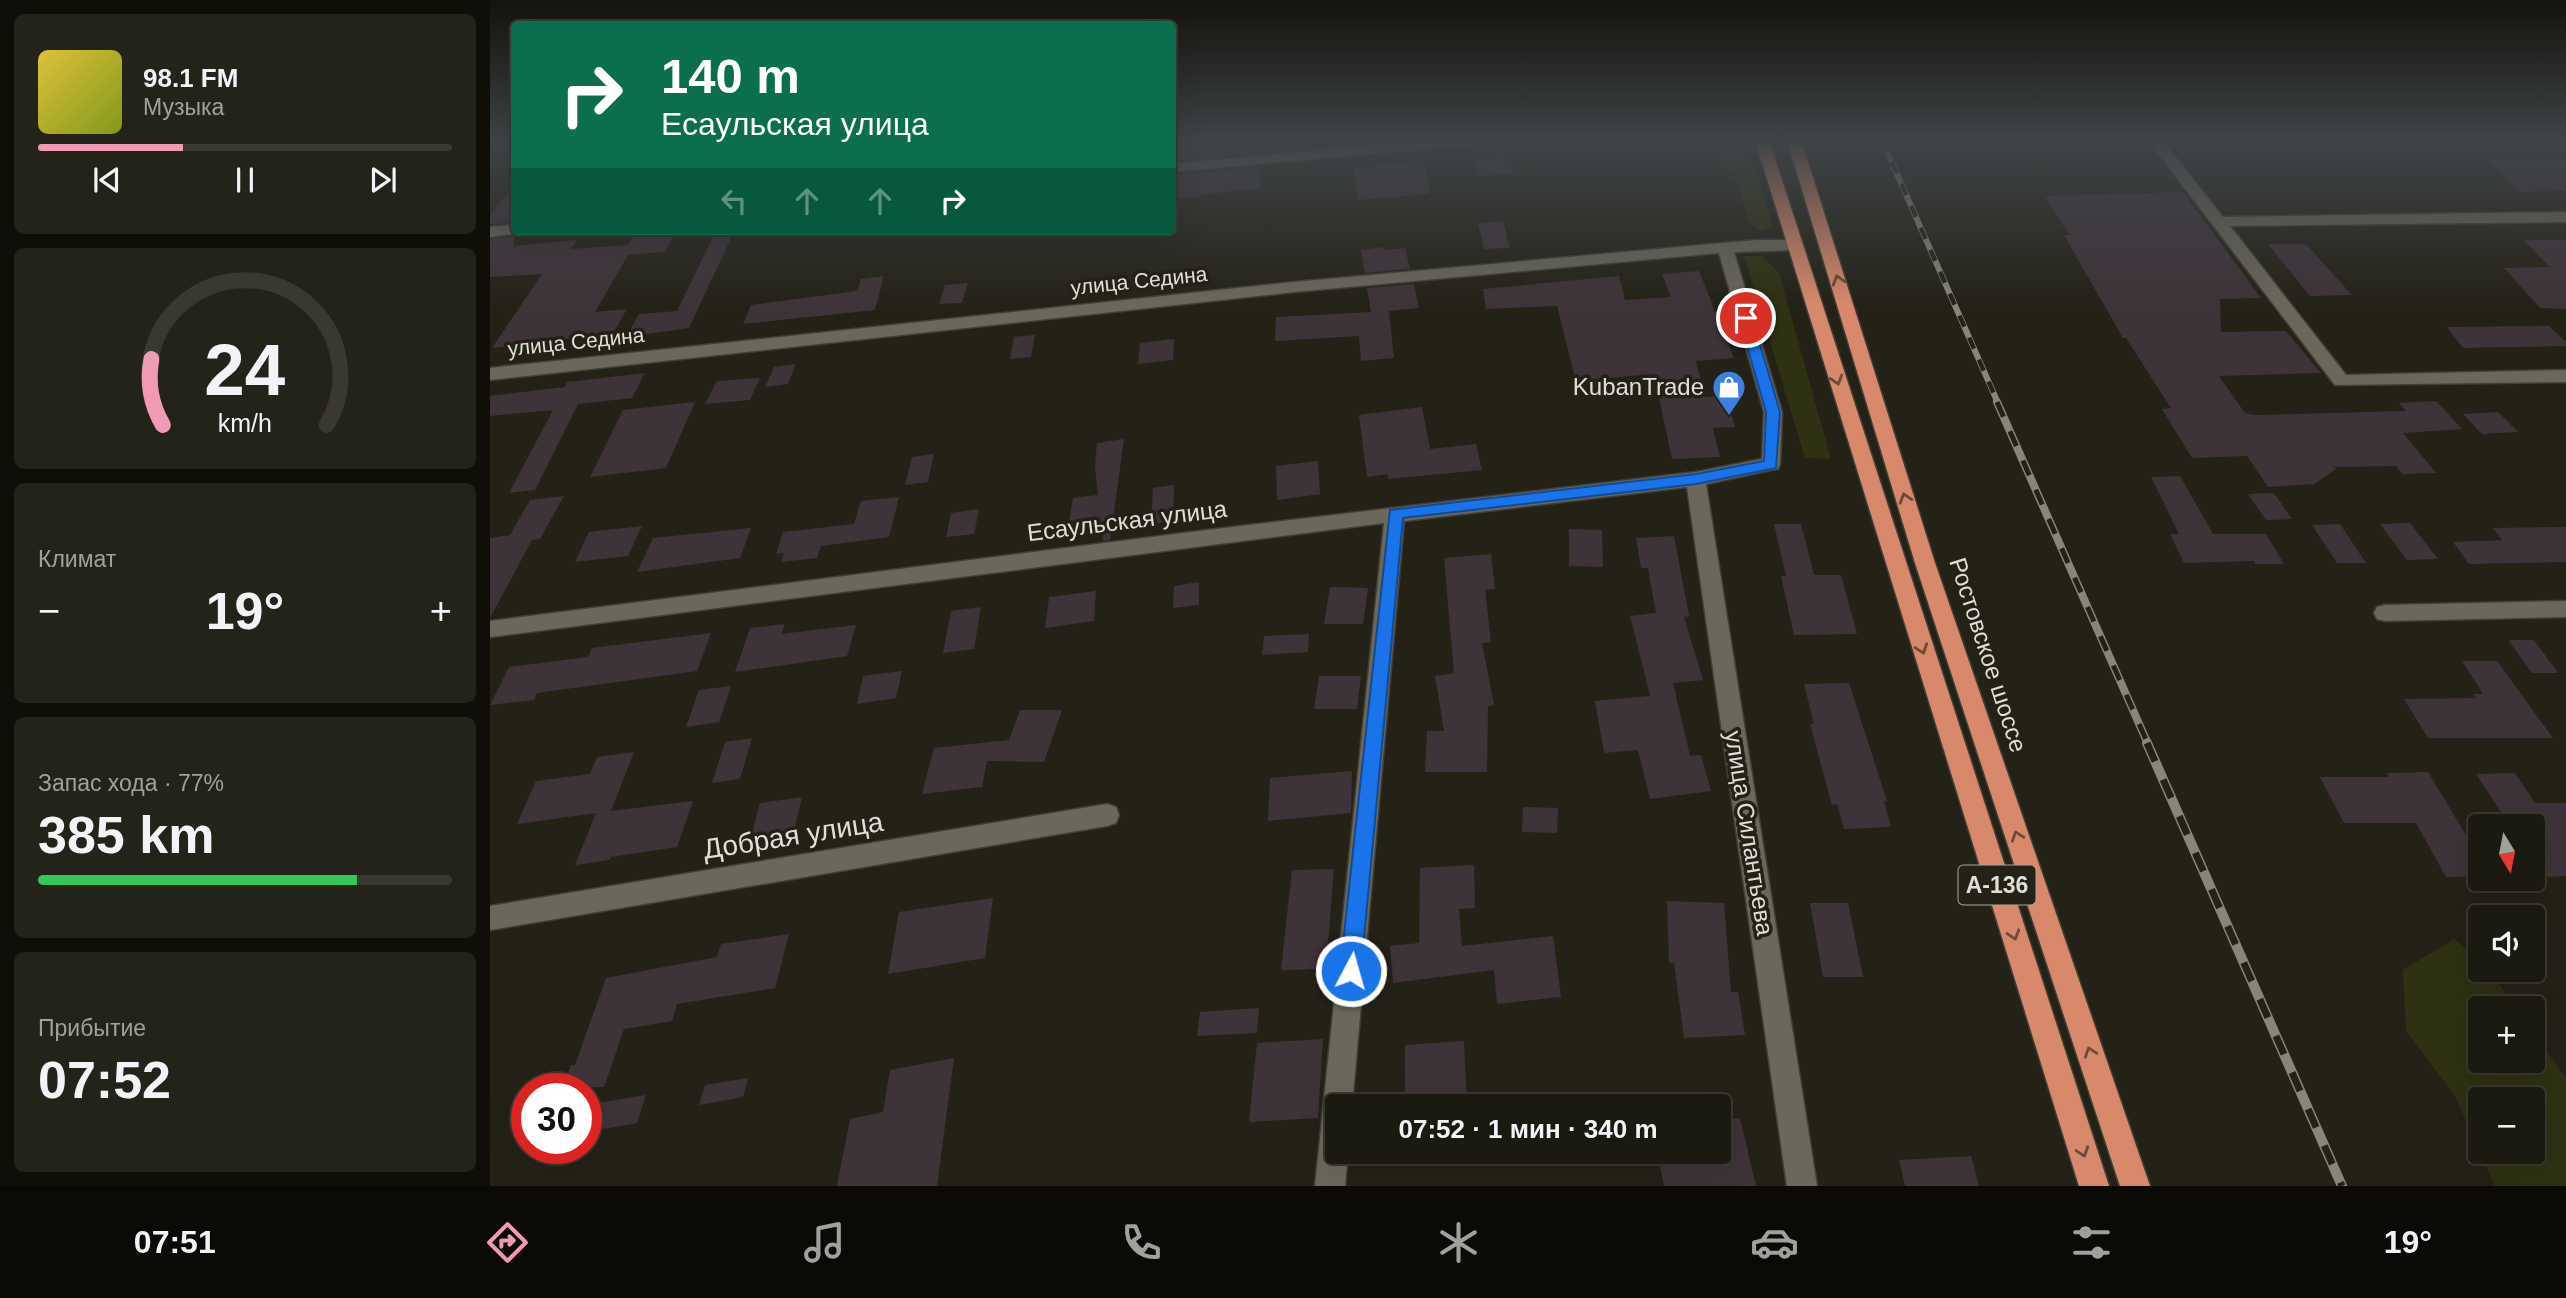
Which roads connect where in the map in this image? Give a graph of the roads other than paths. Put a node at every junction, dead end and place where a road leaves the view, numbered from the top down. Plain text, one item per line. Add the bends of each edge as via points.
1 (1779, 195) edge
2 (1811, 195) edge
3 (2198, 195) edge
4 (2566, 217) edge
5 (2219, 222) junction
6 (511, 230) edge
7 (490, 232) edge
8 (1794, 245) junction
9 (1725, 248) junction
10 (490, 374) edge
11 (2566, 376) edge
12 (1696, 479) junction
13 (1395, 514) junction
14 (2566, 609) edge
15 (2385, 614) dead end
16 (490, 629) edge
17 (1107, 815) dead end
18 (490, 918) edge
19 (1338, 1094) edge
20 (1332, 1164) edge
21 (1330, 1186) edge
22 (1802, 1186) edge
23 (2094, 1186) edge
24 (2136, 1186) edge

1 - 8 highway, А-136
24 -> 2 highway, Ростовское шоссе / А-136 via 1930,575
3 - 5 street
4 - 5 street
5 - 11 street via 2341,381
6 - 7 street
8 - 9 street, улица Седина
8 -> 23 highway, А-136
9 - 10 street, улица Седина via 1294,287
9 - 12 street, Есаульская улица via 1773,412 1771,464
12 - 13 street, Есаульская улица
12 - 22 street, улица Силантьева
13 - 16 street, Есаульская улица
13 - 19 street
14 - 15 street
17 - 18 street, Добрая улица
20 - 21 street

